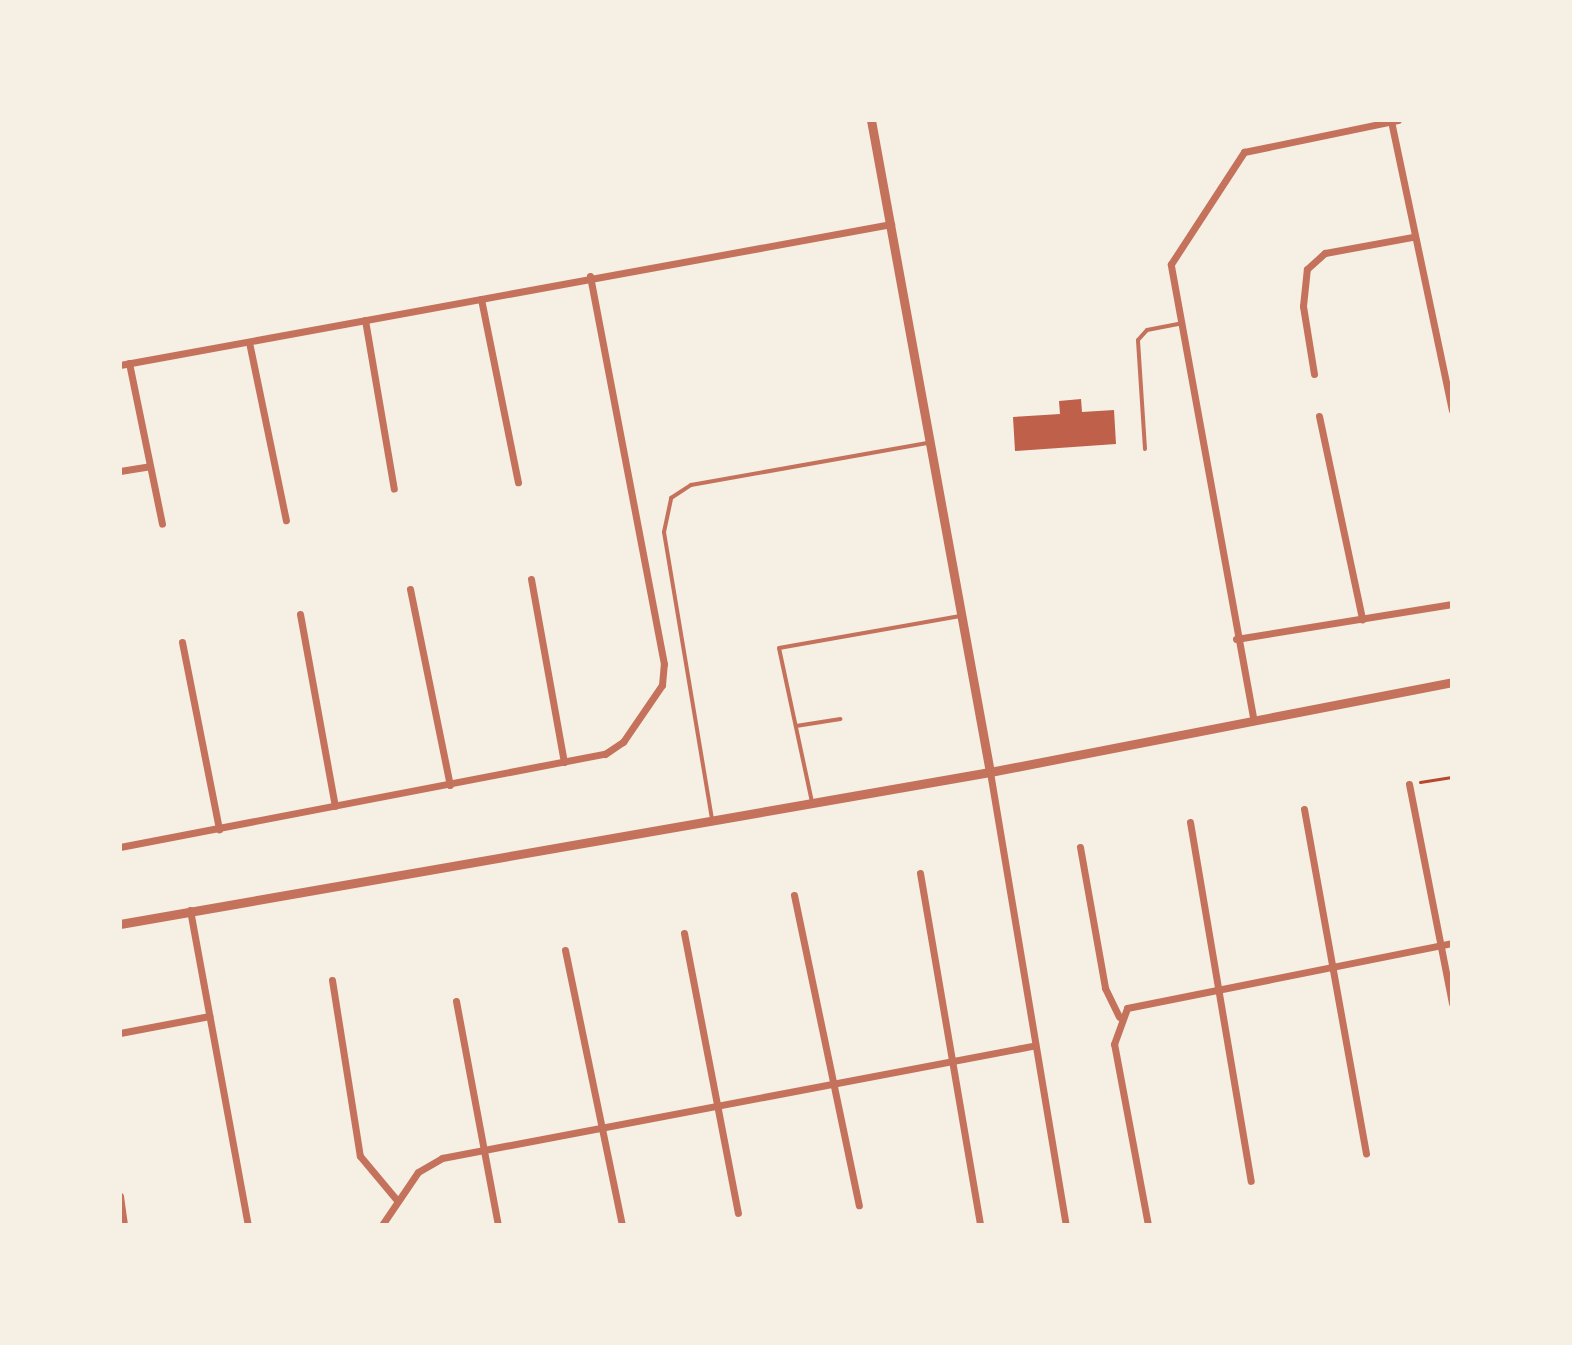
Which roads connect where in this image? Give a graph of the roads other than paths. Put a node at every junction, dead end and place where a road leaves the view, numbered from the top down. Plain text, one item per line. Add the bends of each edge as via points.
1 (871, 120) edge
2 (1395, 121) edge
3 (891, 224) junction
4 (1412, 237) junction
5 (590, 276) junction
6 (481, 299) junction
7 (365, 320) junction
8 (1179, 324) junction
9 (249, 342) junction
10 (124, 364) edge
11 (1314, 374) dead end
12 (1452, 410) edge
13 (1319, 416) dead end
14 (930, 443) junction
15 (1145, 449) dead end
16 (150, 466) junction
17 (120, 471) edge
18 (518, 482) dead end
19 (394, 489) dead end
20 (286, 520) dead end
21 (162, 524) dead end
22 (531, 579) dead end
23 (410, 589) dead end
24 (1452, 604) edge
25 (300, 614) dead end
26 (960, 616) junction
27 (1362, 619) junction
28 (1236, 639) junction
29 (182, 642) dead end
30 (1452, 682) edge
31 (1253, 717) junction
32 (840, 719) dead end
33 (796, 726) junction
34 (564, 762) junction
35 (990, 772) junction
36 (1409, 784) road end
37 (450, 785) junction
38 (812, 803) junction
39 (335, 806) junction
40 (1304, 809) dead end
41 (713, 820) junction
42 (1190, 822) dead end
43 (219, 829) junction
44 (120, 847) edge
45 (1080, 847) dead end
46 (920, 873) dead end
47 (794, 895) dead end
48 (190, 910) junction
49 (120, 924) edge
50 (684, 933) dead end
51 (1452, 943) edge
52 (1439, 945) junction
53 (565, 950) dead end
54 (1331, 966) junction
55 (332, 980) dead end
56 (1219, 986) junction
57 (456, 1001) dead end
58 (1452, 1003) edge
59 (209, 1016) junction
60 (1119, 1017) junction
61 (120, 1033) edge
62 (1032, 1046) junction
63 (951, 1061) junction
64 (835, 1081) junction
65 (718, 1103) junction
66 (602, 1127) junction
67 (481, 1150) junction
68 (1366, 1153) dead end
69 (1251, 1181) dead end
70 (120, 1196) edge
71 (396, 1199) junction
72 (859, 1205) dead end
73 (738, 1213) dead end
74 (124, 1225) edge
75 (248, 1225) edge
76 (382, 1225) edge
77 (498, 1225) edge
78 (622, 1225) edge
79 (980, 1225) edge
80 (1066, 1225) edge
81 (1148, 1225) edge

1 - 3 street
2 - 4 street
2 - 8 street via 1244,152 1173,255
3 - 5 street
3 - 14 street
4 - 11 street via 1325,253 1307,269 1303,306
4 - 12 street
5 - 6 street
5 - 34 street via 663,674 618,748
6 - 7 street
6 - 18 street
7 - 9 street
7 - 19 street
8 - 15 lane via 1147,330 1138,340
8 - 28 street
9 - 10 street
9 - 20 street
10 - 16 street
13 - 27 street
14 - 26 street
14 - 41 lane via 691,485 671,498 664,532
16 - 17 street
16 - 21 street
22 - 34 street
23 - 37 street
24 - 27 street
25 - 39 street
26 - 33 lane via 779,648
26 - 35 street
27 - 28 street
28 - 31 street
29 - 43 street
30 - 31 street
31 - 35 street
32 - 33 lane
33 - 38 lane
34 - 37 street
35 - 38 street
35 - 62 street
36 - 52 street
37 - 39 street
38 - 41 street
39 - 43 street
40 - 54 street
41 - 48 street
42 - 56 street
43 - 44 street
45 - 60 street via 1105,988
46 - 63 street
47 - 64 street
48 - 49 street
48 - 59 street
50 - 65 street
51 - 52 street
52 - 54 street
52 - 58 street
53 - 66 street
54 - 56 street
54 - 68 street
55 - 71 street via 360,1156
56 - 60 street via 1143,1000
56 - 69 street
57 - 67 street
59 - 61 street
59 - 75 street
60 - 81 street via 1114,1044
62 - 63 street
62 - 80 street
63 - 64 street
63 - 79 street
64 - 65 street
64 - 72 street
65 - 66 street
65 - 73 street
66 - 67 street
66 - 78 street
67 - 71 street via 429,1164
67 - 77 street
70 - 74 street
71 - 76 street

